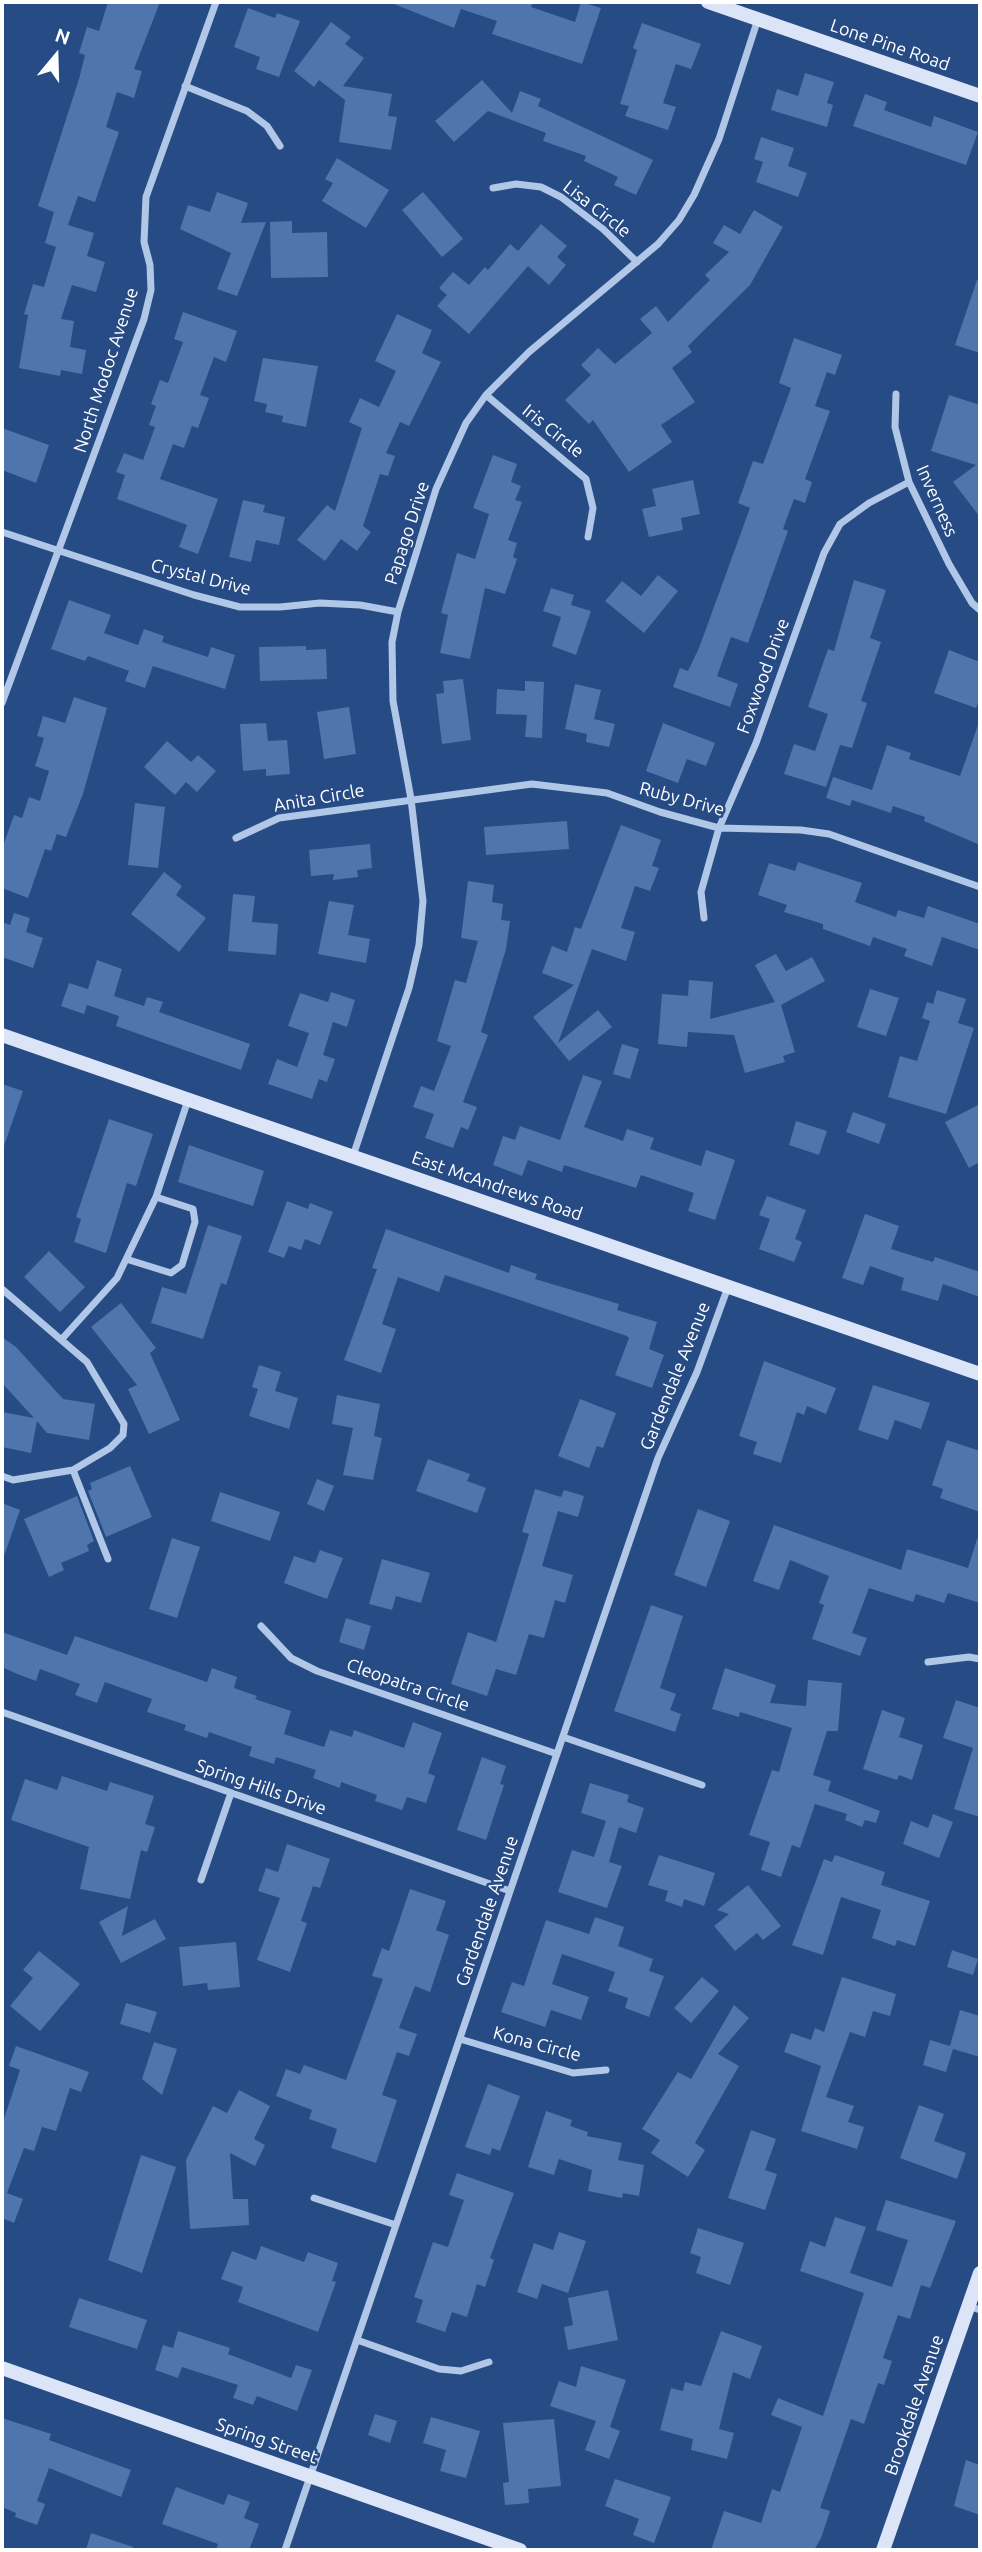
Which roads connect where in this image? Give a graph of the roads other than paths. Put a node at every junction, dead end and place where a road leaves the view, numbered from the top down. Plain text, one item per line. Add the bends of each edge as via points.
1 (216, 2) edge
2 (708, 2) edge
3 (758, 19) junction
4 (185, 86) junction
5 (980, 96) edge
6 (280, 146) dead end
7 (494, 188) dead end
8 (637, 262) junction
9 (896, 394) dead end
10 (486, 395) junction
11 (909, 482) junction
12 (2, 532) edge
13 (588, 537) dead end
14 (60, 551) junction
15 (980, 610) edge
16 (398, 612) junction
17 (2, 703) edge
18 (411, 799) junction
19 (719, 828) junction
20 (236, 838) dead end
21 (980, 887) edge
22 (704, 918) dead end
23 (2, 1035) edge
24 (188, 1100) junction
25 (353, 1156) junction
26 (156, 1197) junction
27 (126, 1259) junction
28 (728, 1287) junction
29 (2, 1289) edge
30 (61, 1340) junction
31 (980, 1374) edge
32 (73, 1470) junction
33 (2, 1476) edge
34 (108, 1559) dead end
35 (261, 1626) dead end
36 (980, 1659) edge
37 (928, 1662) dead end
38 (2, 1712) edge
39 (563, 1737) junction
40 (557, 1754) junction
41 (702, 1785) dead end
42 (231, 1793) junction
43 (201, 1880) dead end
44 (510, 1891) junction
45 (460, 2039) junction
46 (606, 2070) dead end
47 (314, 2198) dead end
48 (397, 2225) junction
49 (980, 2273) edge
50 (975, 2308) edge
51 (357, 2340) junction
52 (489, 2362) dead end
53 (2, 2368) edge
54 (310, 2477) junction
55 (285, 2550) edge
56 (520, 2550) edge
57 (883, 2550) edge

1 - 4 street, North Modoc Avenue
2 - 3 street, Lone Pine Road
3 - 5 street, Lone Pine Road
3 - 8 street, Papago Drive via 719,139 694,195 679,220
4 - 6 street via 247,111 267,126
4 - 14 street, North Modoc Avenue via 146,197 144,242 151,290 144,319
7 - 8 street, Lisa Circle via 516,184 551,192 603,229
8 - 10 street, Papago Drive via 529,352
9 - 11 street, Inverness via 895,427
10 - 13 street, Iris Circle via 586,479 593,508
10 - 16 street, Papago Drive via 466,423 441,478
11 - 15 street, Inverness via 949,564
11 - 19 street, Foxwood Drive via 840,524 824,553 756,743
12 - 14 street, Crystal Drive
14 - 16 street, Crystal Drive via 240,607 320,603
14 - 17 street, North Modoc Avenue
16 - 18 street, Papago Drive via 392,642 393,701
18 - 19 street, Ruby Drive via 533,784 579,788
18 - 20 street, Anita Circle via 279,818
18 - 25 street, Papago Drive via 423,901 419,945
19 - 21 street, Ruby Drive via 829,834
19 - 22 street, Foxwood Drive via 701,892
23 - 24 street, East McAndrews Road
24 - 25 street, East McAndrews Road
24 - 26 street
25 - 28 street, East McAndrews Road
26 - 27 street
26 - 27 street via 193,1209 195,1222 182,1265 171,1273
27 - 30 street via 117,1278
28 - 31 street, East McAndrews Road
28 - 39 street, Gardendale Avenue via 698,1372 658,1458
29 - 30 street
30 - 32 street via 87,1362 124,1424 123,1436 110,1448
32 - 33 street via 13,1480
32 - 34 street
35 - 40 street, Cleopatra Circle via 290,1658 317,1671
36 - 37 street
38 - 42 street, Spring Hills Drive
39 - 40 street, Gardendale Avenue
39 - 41 street
40 - 44 street, Gardendale Avenue
42 - 43 street
42 - 44 street, Spring Hills Drive
44 - 45 street, Gardendale Avenue
45 - 46 street, Kona Circle via 573,2073
45 - 48 street, Gardendale Avenue
47 - 48 street
48 - 51 street, Gardendale Avenue
49 - 50 street, Brookdale Avenue
50 - 57 street, Brookdale Avenue
51 - 52 street via 439,2369 461,2371
51 - 54 street, Gardendale Avenue
53 - 54 street, Spring Street
54 - 55 street, Gardendale Avenue
54 - 56 street, Spring Street

